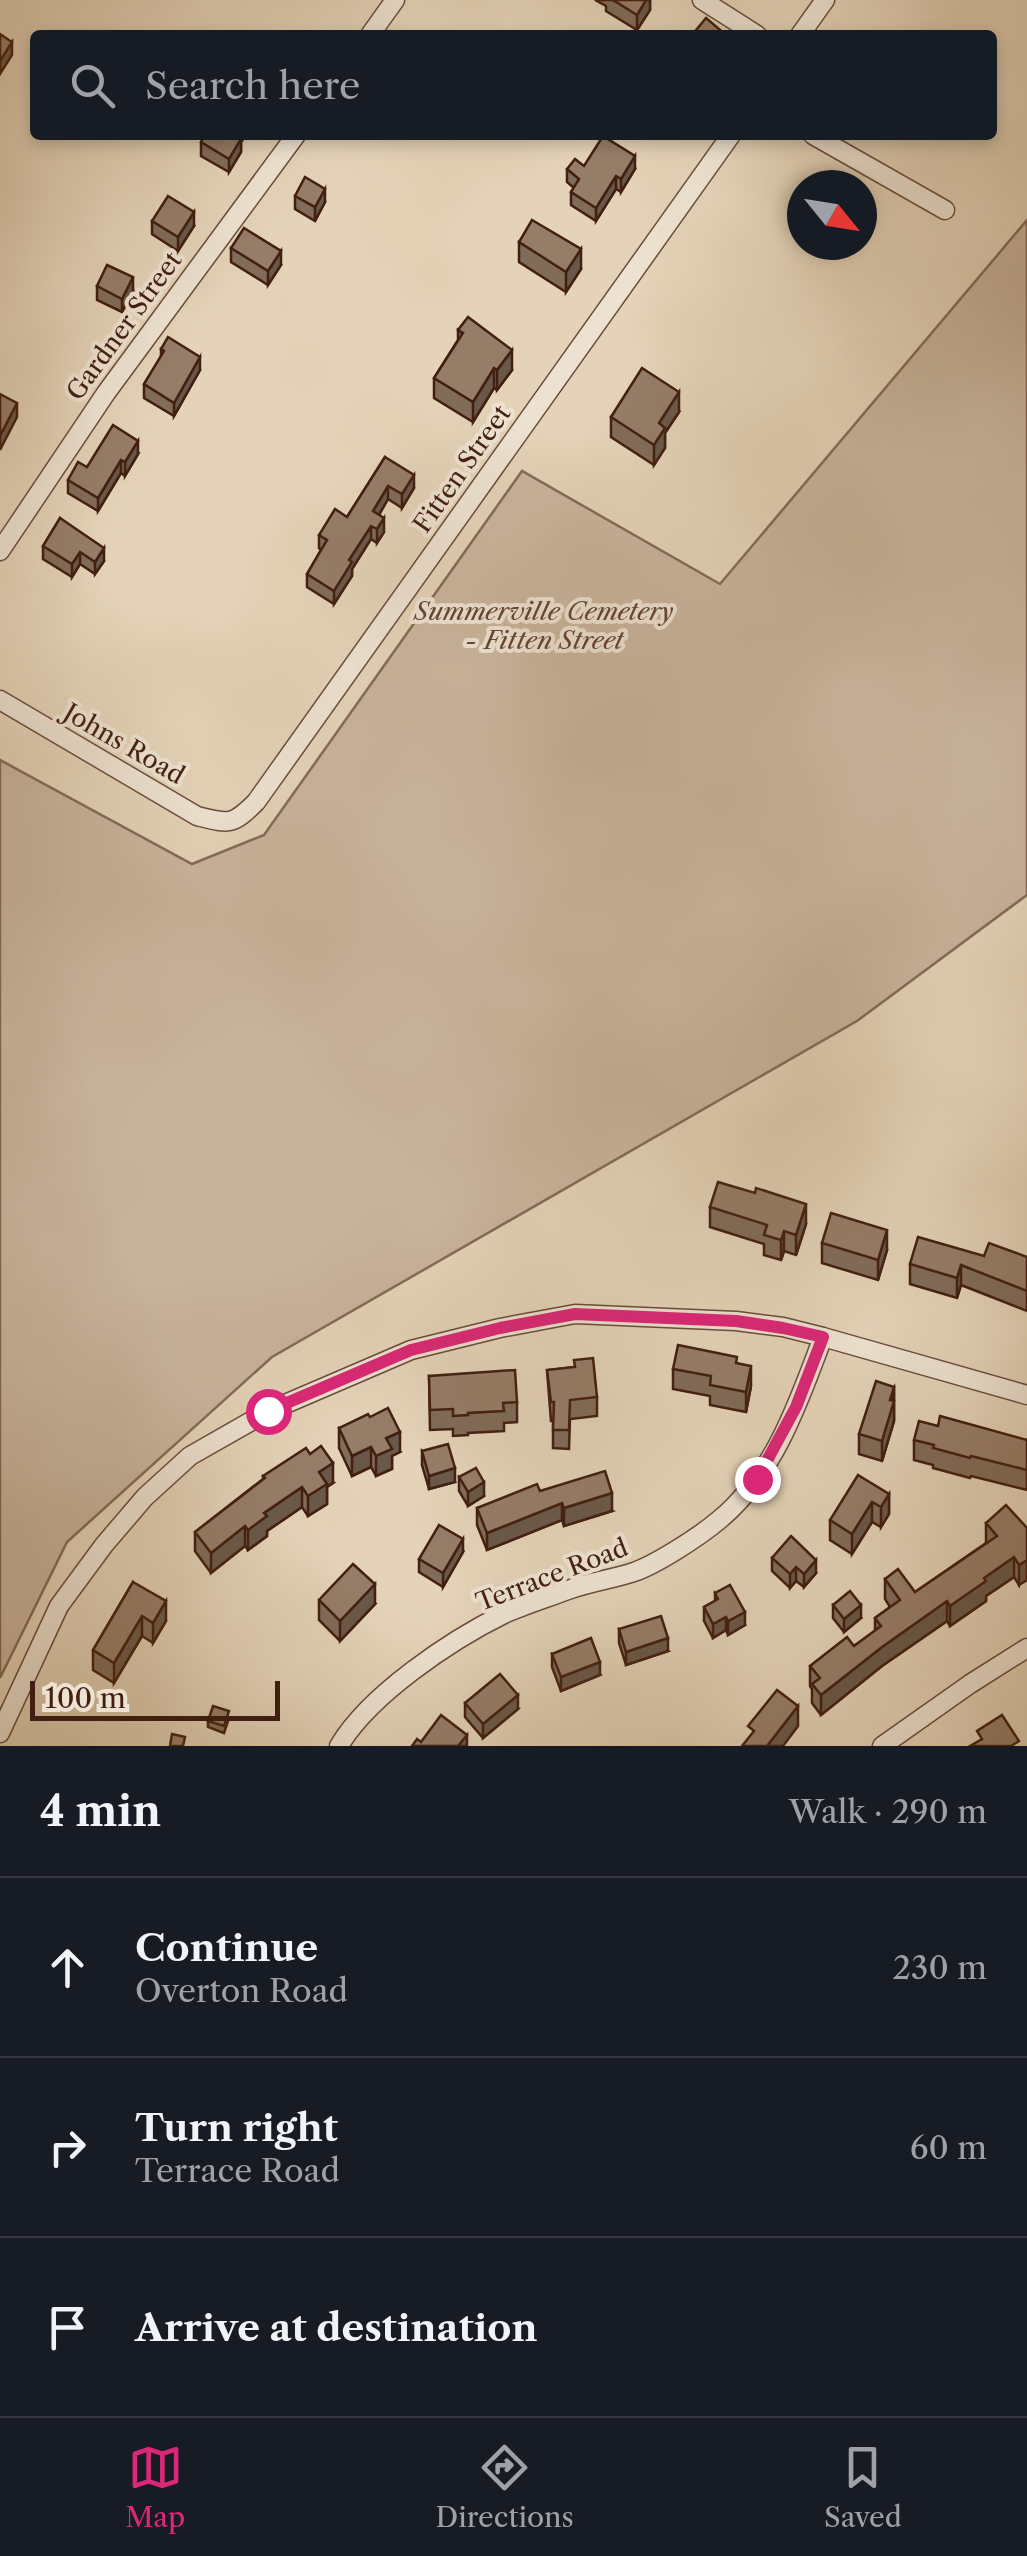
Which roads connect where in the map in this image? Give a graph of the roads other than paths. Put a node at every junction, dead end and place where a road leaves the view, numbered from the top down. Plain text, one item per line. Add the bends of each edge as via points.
1 (396, 0) edge
2 (702, 0) edge
3 (826, 0) edge
4 (374, 30) edge
5 (750, 30) edge
6 (804, 30) edge
7 (292, 140) edge
8 (727, 140) edge
9 (822, 140) edge
10 (945, 210) dead end
11 (0, 551) edge
12 (0, 700) edge
13 (226, 823) joint
14 (823, 1337) junction
15 (1027, 1395) edge
16 (1027, 1648) edge
17 (0, 1733) edge
18 (339, 1746) edge
19 (882, 1746) edge

1 - 4 street
2 - 5 street
3 - 6 street
7 - 11 street, Gardner Street via 106,392
8 - 13 street, Fitten Street via 256,802
9 - 10 street
12 - 13 street, Johns Road via 198,816
14 - 15 street
14 - 17 street via 736,1321 575,1314 411,1350 268,1411 190,1456 104,1544 59,1606
14 - 18 street, Terrace Road via 796,1407 757,1479 720,1520 638,1571 505,1614 443,1650 382,1696
16 - 19 street

